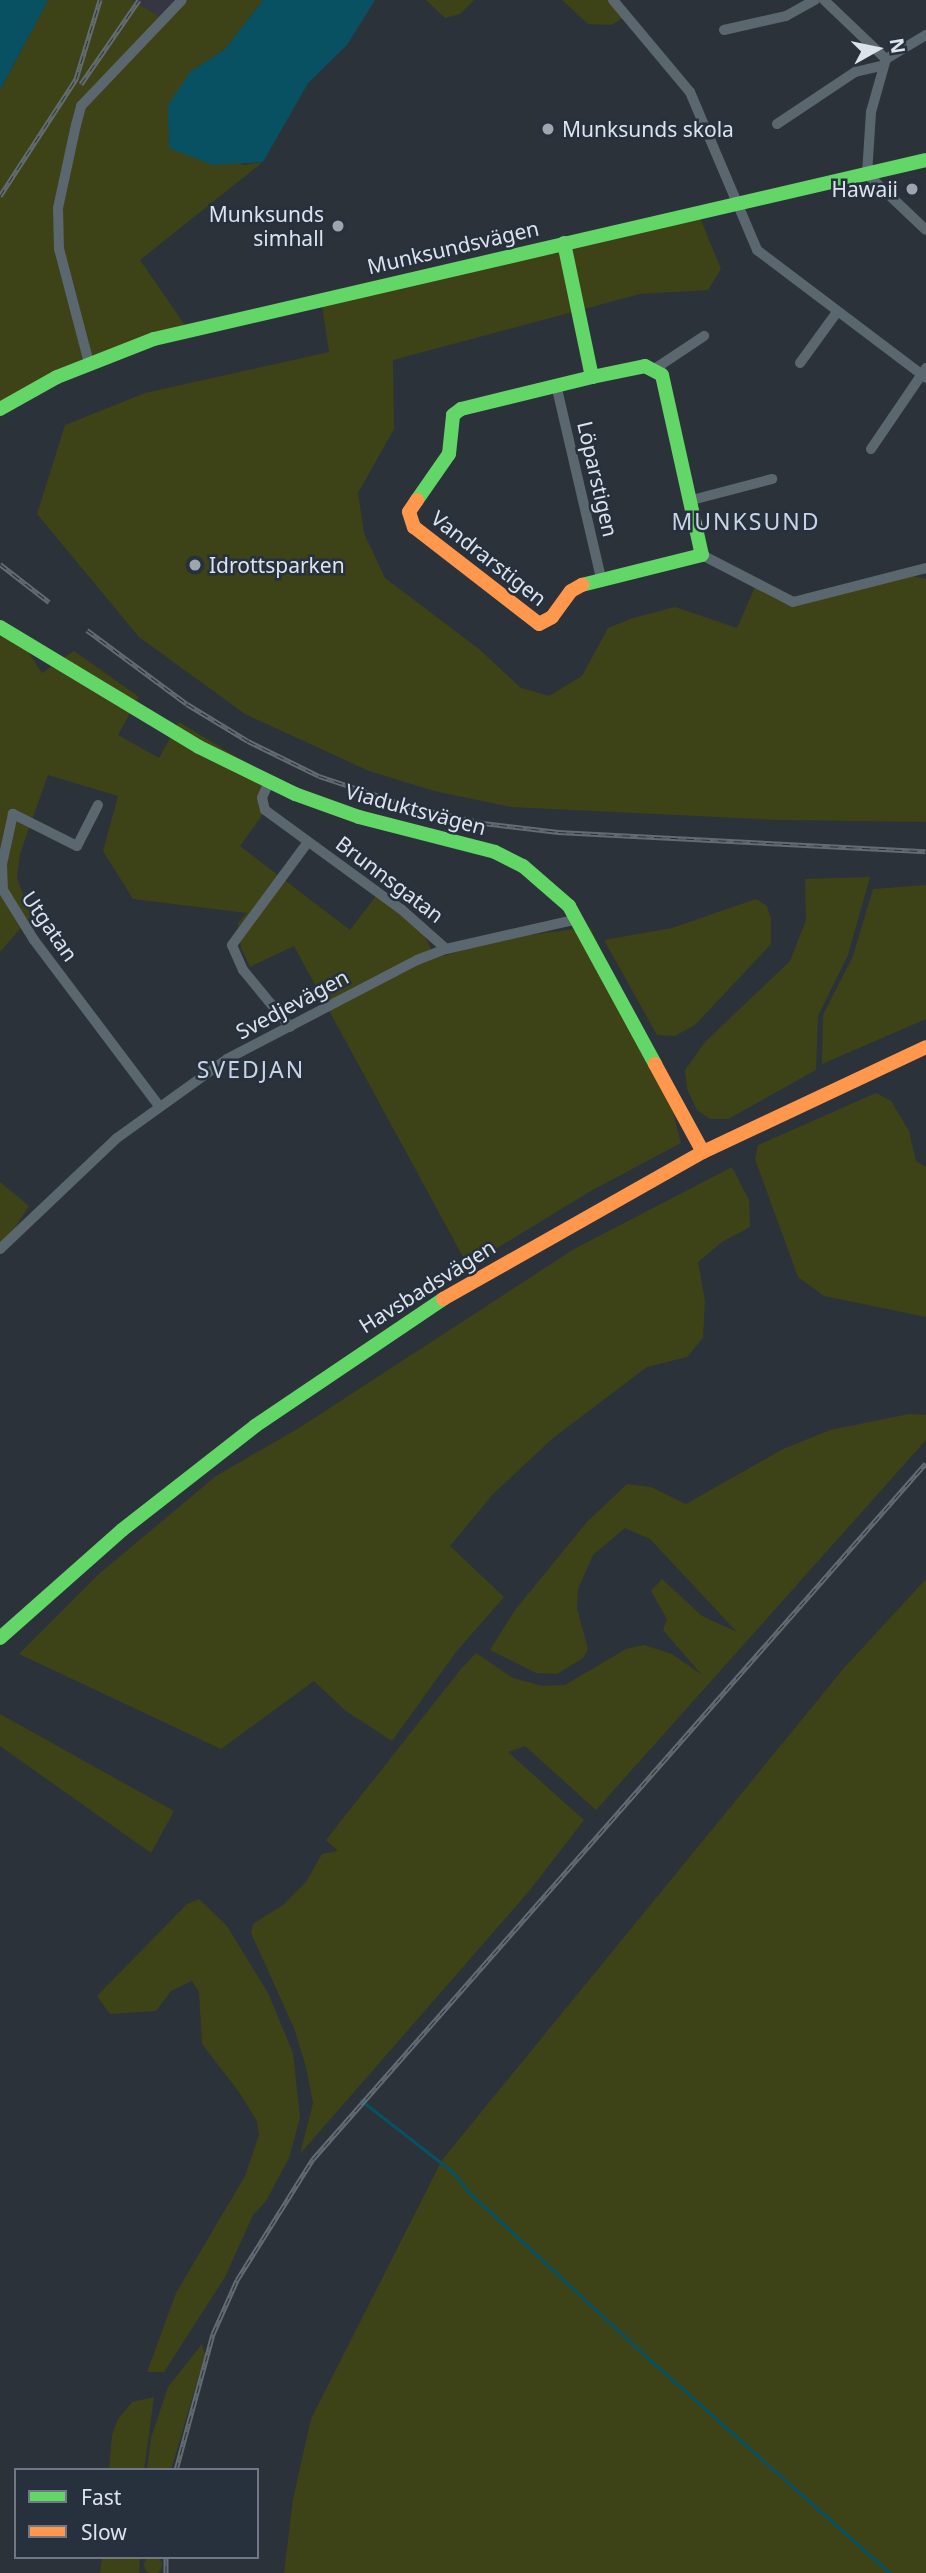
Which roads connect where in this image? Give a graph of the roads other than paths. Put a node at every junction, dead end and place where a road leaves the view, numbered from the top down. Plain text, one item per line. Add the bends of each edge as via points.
1 (181, 0) edge
2 (613, 0) edge
3 (815, 0) edge
4 (824, 0) edge
5 (724, 30) dead end
6 (926, 36) edge
7 (883, 62) junction
8 (777, 124) dead end
9 (926, 160) edge
10 (867, 174) junction
11 (739, 204) junction
12 (926, 230) edge
13 (564, 243) junction
14 (837, 312) junction
15 (704, 336) dead end
16 (89, 363) junction
17 (800, 363) dead end
18 (656, 368) junction
19 (924, 373) edge
20 (592, 377) junction
21 (557, 389) junction
22 (0, 409) edge
23 (871, 449) dead end
24 (772, 480) dead end
25 (692, 500) junction
26 (702, 555) junction
27 (926, 568) edge
28 (601, 578) junction
29 (0, 627) edge
30 (269, 782) junction
31 (98, 805) dead end
32 (309, 842) junction
33 (578, 919) junction
34 (446, 949) junction
35 (290, 1027) junction
36 (926, 1048) edge
37 (159, 1106) junction
38 (703, 1152) junction
39 (0, 1249) edge
40 (0, 1638) edge

1 - 16 street via 81,106 58,208 59,249
2 - 11 street via 690,92
3 - 5 street via 779,18
4 - 7 street
6 - 7 street
7 - 8 street via 855,72
7 - 10 street via 868,134
9 - 10 street, Munksundsvägen
10 - 11 street, Munksundsvägen
10 - 12 street
11 - 13 street, Munksundsvägen
11 - 14 street via 763,257
13 - 16 street, Munksundsvägen via 216,323
13 - 20 street
14 - 17 street
14 - 19 street
15 - 18 street, Vandrarstigen
16 - 22 street, Munksundsvägen
18 - 20 street, Vandrarstigen
18 - 25 street via 662,375
19 - 23 street
20 - 21 street, Vandrarstigen
21 - 28 street, Löparstigen
21 - 28 street, Vandrarstigen via 461,409 453,415 449,454 412,506 408,519 539,624 552,617 572,591
24 - 25 street
25 - 26 street
26 - 27 street via 790,601
26 - 28 street, Vandrarstigen via 690,562
29 - 30 street, Viaduktsvägen via 200,747
30 - 32 street, Brunnsgatan via 262,798 265,810
30 - 33 street, Viaduktsvägen via 359,817 495,852 547,884
31 - 37 street, Utgatan via 77,846 13,814 2,864 3,890 8,905
32 - 34 street, Brunnsgatan via 401,909
32 - 35 street, Brunnsgatan via 234,940 234,955 243,970
33 - 34 street, Svedjevägen
33 - 38 street, Viaduktsvägen
34 - 35 street, Svedjevägen
35 - 37 street, Svedjevägen via 227,1059
36 - 38 street, Havsbadsvägen
37 - 39 street, Svedjevägen via 117,1138
38 - 40 street, Havsbadsvägen via 530,1246 315,1383 122,1530

